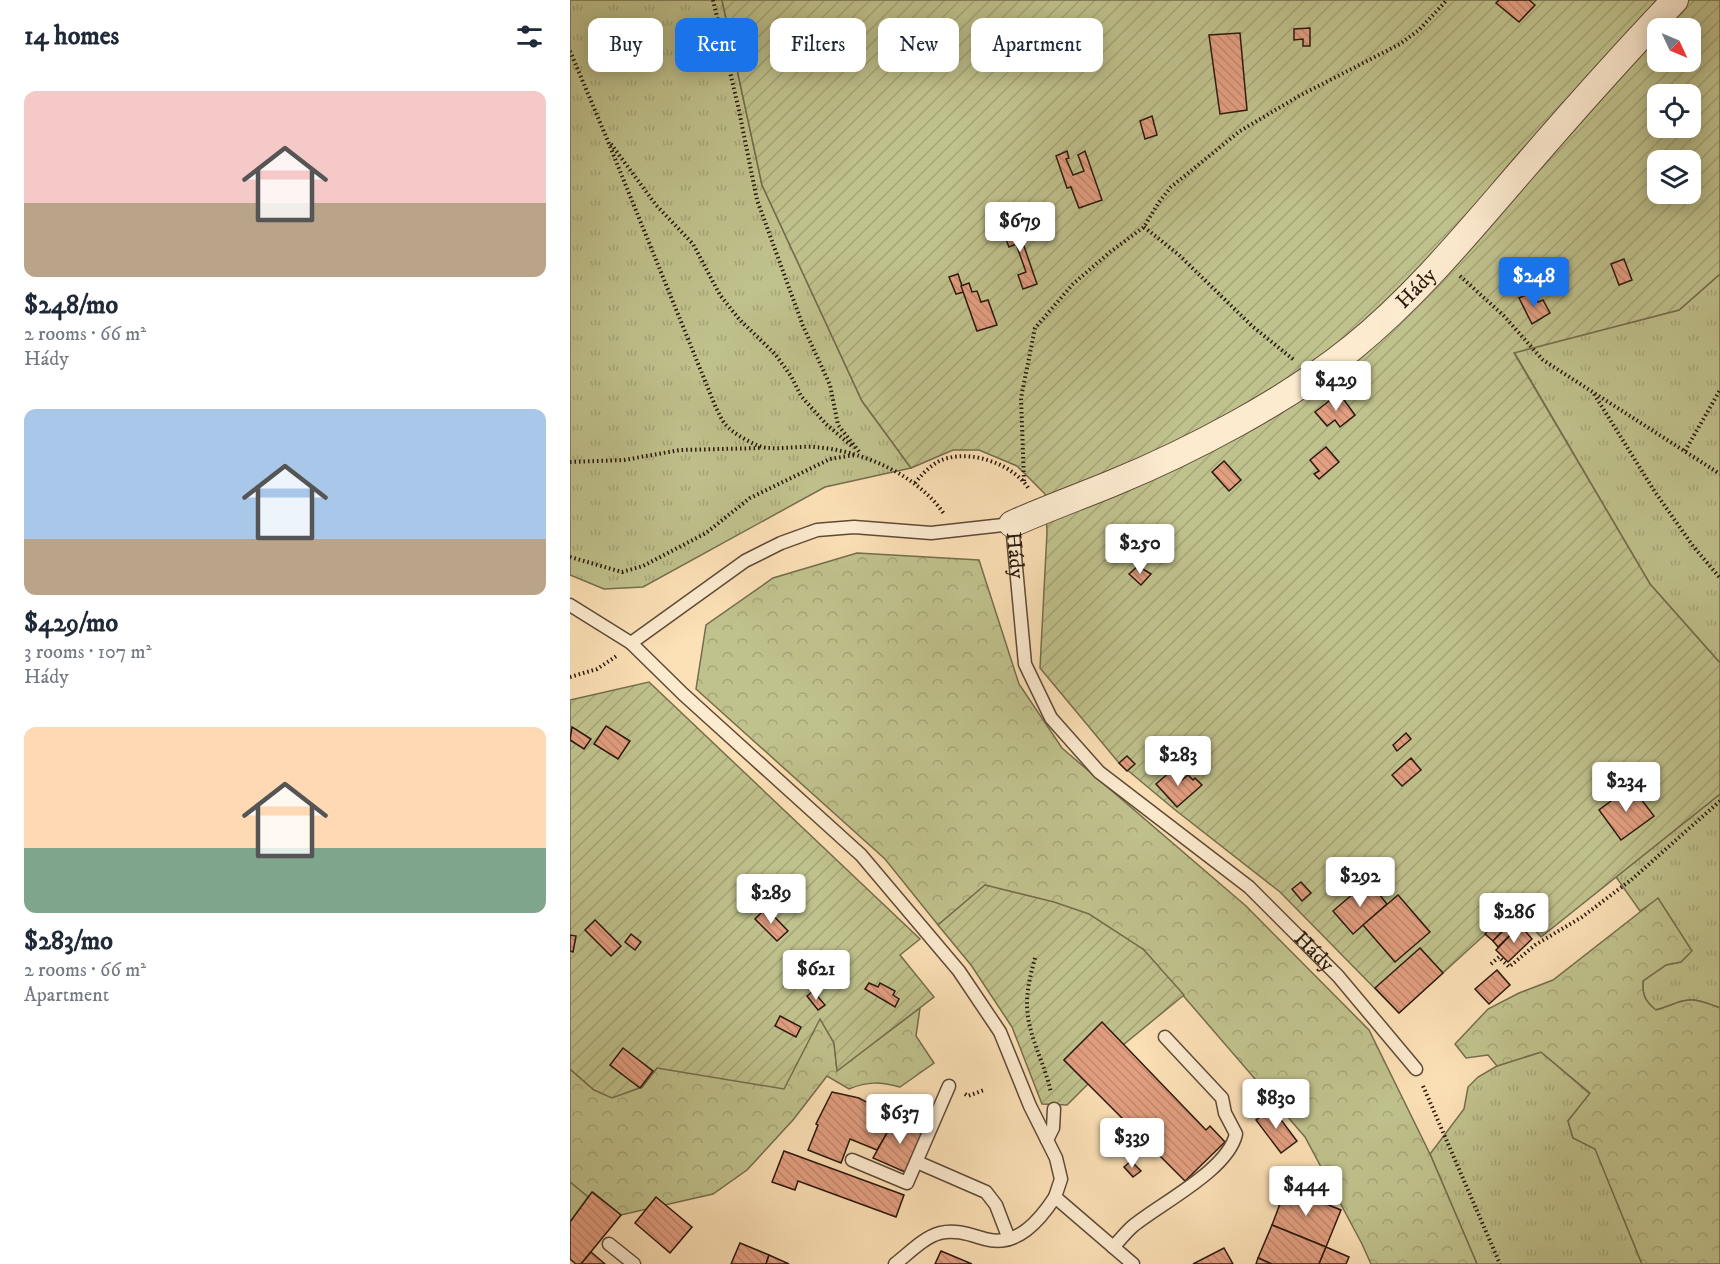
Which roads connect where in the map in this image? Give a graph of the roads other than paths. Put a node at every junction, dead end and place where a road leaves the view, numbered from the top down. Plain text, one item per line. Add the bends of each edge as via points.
1 (1675, 0) edge
2 (1012, 524) junction
3 (570, 605) edge
4 (631, 643) junction
5 (1165, 1037) dead end
6 (1416, 1069) road end
7 (950, 1086) dead end
8 (1054, 1109) road end
9 (1047, 1140) junction
10 (852, 1160) dead end
11 (917, 1162) junction
12 (1055, 1197) junction
13 (1009, 1239) junction
14 (609, 1244) dead end
15 (1113, 1247) junction
16 (634, 1264) edge
17 (895, 1264) edge
18 (1134, 1264) edge

1 - 2 street, Hády via 1610,68 1442,261 1352,348 1252,414 1186,449
2 - 4 lane via 931,532 854,527 817,530 745,561
2 - 6 lane, Hády via 1025,664 1051,718 1099,772 1250,887 1338,976
3 - 4 lane
4 - 9 lane via 861,855 928,932 1000,1032
5 - 15 lane via 1222,1098 1236,1134 1233,1146 1201,1177 1133,1226
7 - 11 lane
8 - 9 lane via 1053,1128
9 - 12 lane via 1061,1179
10 - 11 lane via 907,1183
11 - 13 lane via 986,1192 996,1205
12 - 13 lane via 1044,1215
12 - 15 lane
13 - 17 lane via 995,1241 972,1234 939,1233
14 - 16 lane
15 - 18 lane

